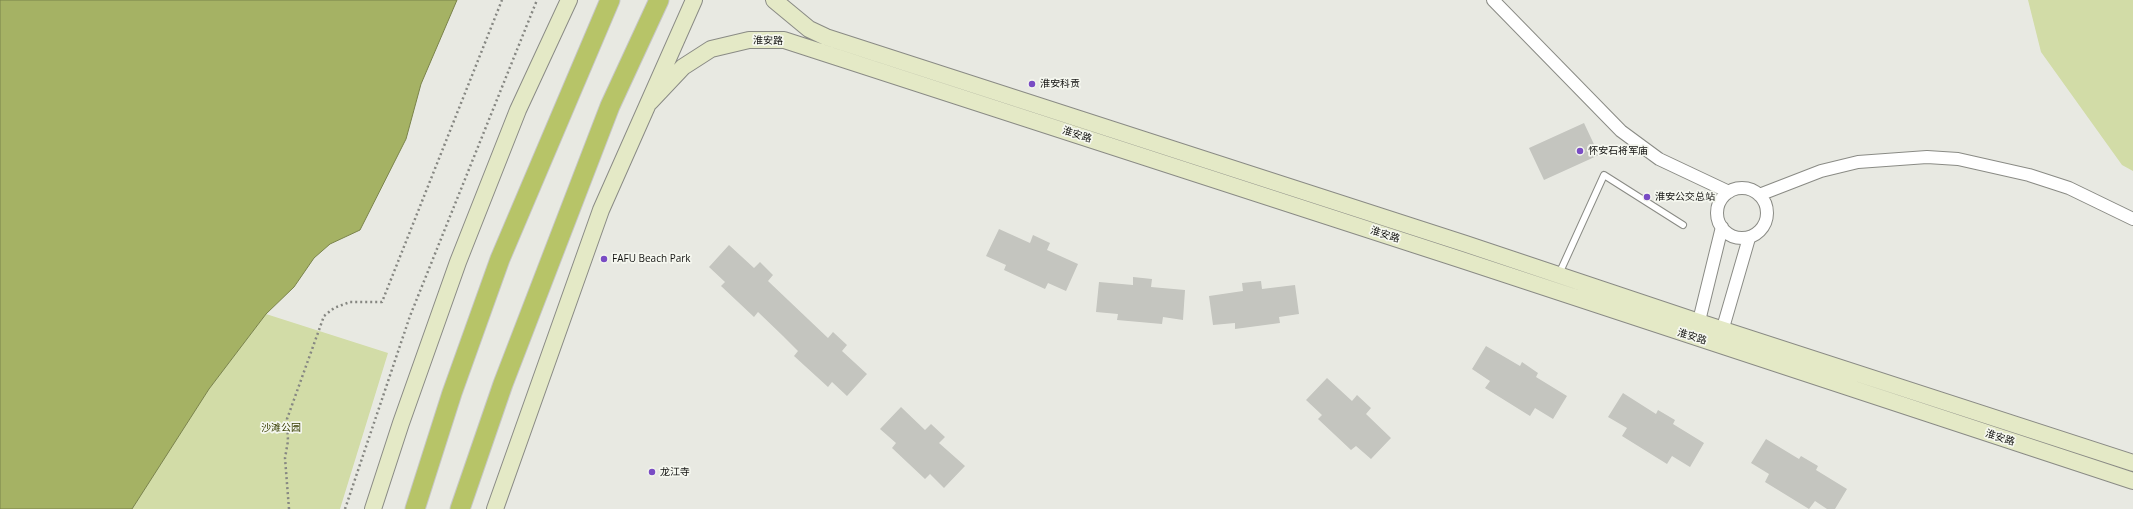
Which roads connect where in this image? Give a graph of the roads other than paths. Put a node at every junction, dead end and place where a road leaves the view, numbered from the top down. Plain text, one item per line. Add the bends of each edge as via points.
1 (568, 0) edge
2 (610, 0) edge
3 (659, 0) edge
4 (694, 0) edge
5 (774, 0) edge
6 (1493, 0) edge
7 (650, 102) junction
8 (1729, 192) junction
9 (1759, 195) junction
10 (2133, 219) edge
11 (1683, 225) dead end
12 (1722, 227) junction
13 (1749, 238) junction
14 (1559, 275) junction
15 (1699, 322) junction
16 (1723, 329) junction
17 (1695, 338) junction
18 (1718, 345) junction
19 (2133, 463) edge
20 (2133, 481) edge
21 (373, 509) edge
22 (415, 509) edge
23 (460, 509) edge
24 (495, 509) edge

1 - 21 main road via 518,110 466,241
2 - 22 highway via 500,259 452,393
3 - 23 highway via 610,106 503,384
4 - 7 main road
5 - 14 main road, 淮安路 via 809,29 826,37
6 - 8 street via 1621,130 1659,159
7 - 17 main road, 淮安路 via 683,67 711,49 749,40 784,40
7 - 24 main road via 601,210
8 - 9 street via 1744,188
8 - 12 street via 1719,204 1718,220
9 - 10 street via 1821,171 1858,162 1927,157 1958,159 2029,175 2069,188
9 - 13 street via 1765,206 1766,218 1758,232
11 - 14 lane via 1604,175
12 - 13 street via 1735,236
12 - 15 street
13 - 16 street
14 - 15 main road, 淮安路
15 - 16 main road, 淮安路
15 - 17 street
16 - 18 street
16 - 19 main road, 淮安路
17 - 18 main road, 淮安路
18 - 20 main road, 淮安路

